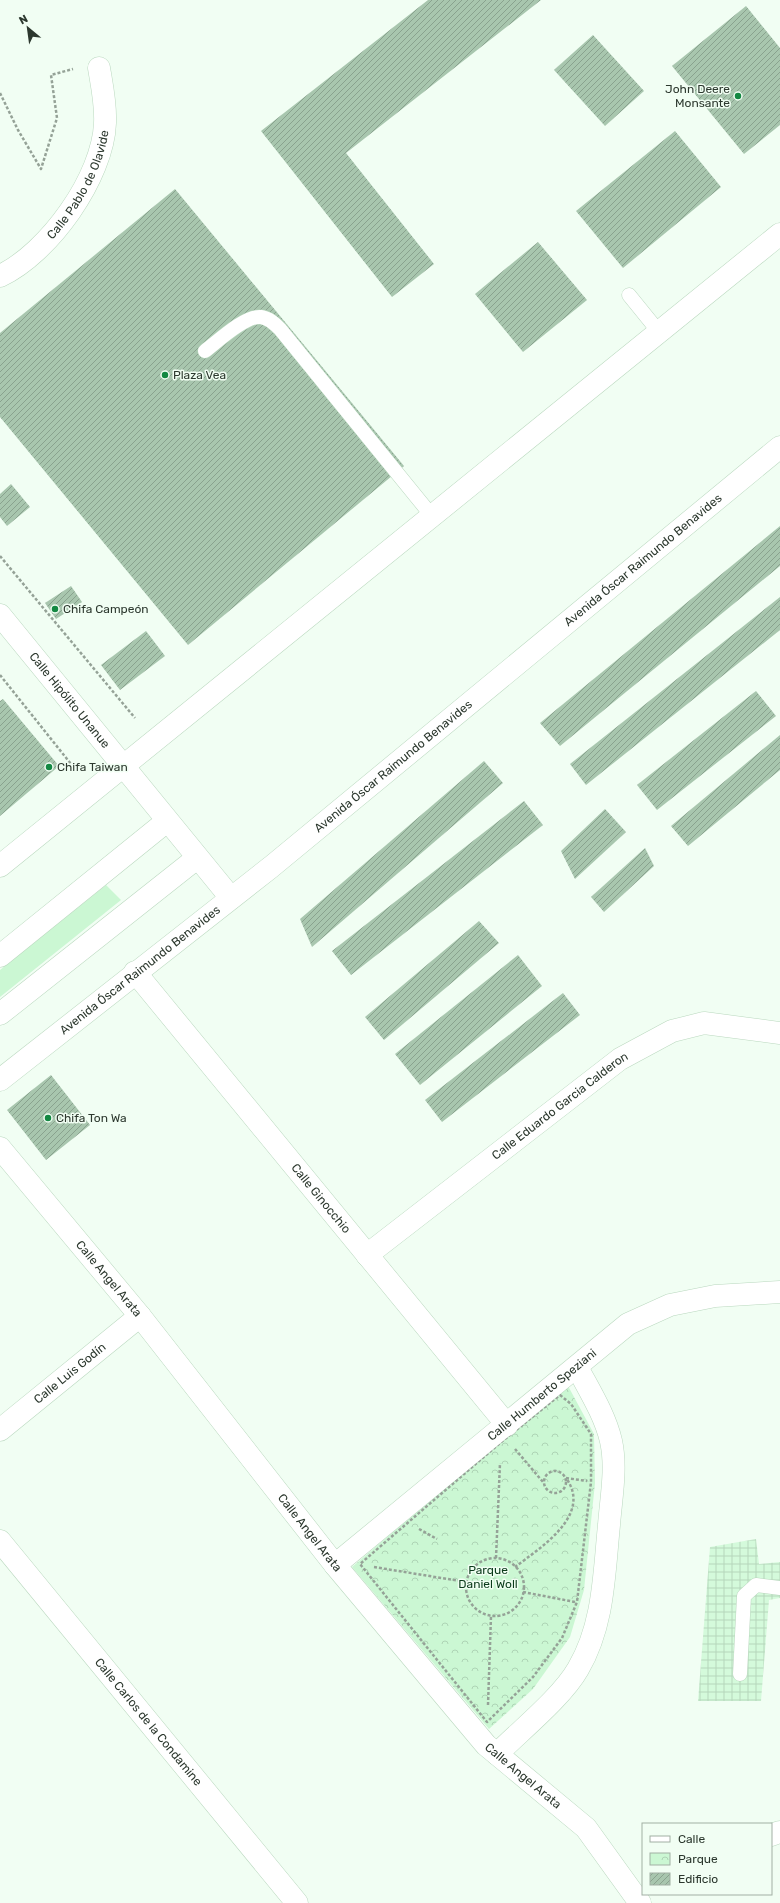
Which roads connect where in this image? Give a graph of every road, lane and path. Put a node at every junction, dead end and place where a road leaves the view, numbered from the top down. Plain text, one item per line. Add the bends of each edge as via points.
1 (90, 68) joint
2 (0, 93) edge
3 (780, 234) edge
4 (0, 276) edge
5 (630, 295) dead end
6 (659, 332) junction
7 (205, 351) dead end
8 (780, 447) edge
9 (432, 516) junction
10 (0, 556) edge
11 (0, 614) edge
12 (0, 675) edge
13 (135, 718) dead end
14 (122, 766) junction
15 (75, 769) dead end
16 (167, 821) junction
17 (196, 858) junction
18 (0, 866) edge
19 (231, 898) junction
20 (0, 956) edge
21 (136, 972) junction
22 (0, 1014) edge
23 (780, 1033) edge
24 (0, 1080) edge
25 (0, 1148) edge
26 (367, 1255) junction
27 (780, 1292) edge
28 (140, 1316) junction
29 (577, 1367) junction
30 (560, 1395) dead end
31 (0, 1430) edge
32 (507, 1432) junction
33 (500, 1451) dead end
34 (500, 1459) dead end
35 (566, 1478) junction
36 (543, 1482) junction
37 (591, 1482) junction
38 (408, 1523) dead end
39 (437, 1539) dead end
40 (0, 1540) edge
41 (496, 1558) junction
42 (335, 1565) junction
43 (515, 1567) junction
44 (466, 1582) junction
45 (780, 1588) edge
46 (523, 1592) junction
47 (577, 1602) junction
48 (601, 1607) junction
49 (491, 1616) junction
50 (740, 1674) dead end
51 (488, 1707) dead end
52 (488, 1714) dead end
53 (487, 1722) junction
54 (492, 1749) junction
55 (640, 1900) edge
56 (297, 1903) edge

1 - 2 path via 51,75 57,118 41,169
1 - 4 street, Calle Pablo de Olavide via 104,95 105,124 100,151 89,179 57,228 35,251 11,271
3 - 6 street
5 - 6 lane
6 - 9 street
7 - 9 lane via 249,319 261,317 271,321
8 - 19 street, Avenida Óscar Raimundo Benavides
9 - 14 street
10 - 13 path
11 - 14 street, Calle Hipólito Unanue
12 - 15 path
14 - 16 street, Calle Hipólito Unanue
14 - 18 street
16 - 17 street, Calle Hipólito Unanue
16 - 20 street
17 - 19 street, Calle Hipólito Unanue
17 - 22 street
19 - 21 street, Avenida Óscar Raimundo Benavides
21 - 24 street, Avenida Óscar Raimundo Benavides
21 - 26 street, Calle Ginocchio
23 - 26 street, Calle Eduardo Garcia Calderon via 704,1024 672,1031 620,1059
25 - 28 street, Calle Angel Arata
26 - 32 street, Calle Ginocchio
27 - 29 street, Calle Humberto Speziani via 715,1296 670,1305 628,1324
28 - 31 street, Calle Luis Godín
28 - 42 street, Calle Angel Arata
29 - 32 street, Calle Humberto Speziani
29 - 48 street via 599,1410 611,1441 613,1475
30 - 37 path via 571,1404 591,1434
32 - 33 path via 500,1443
32 - 36 path
32 - 42 street, Calle Humberto Speziani
34 - 41 path
35 - 36 path via 558,1471 551,1472
35 - 36 path via 567,1484 562,1491 555,1494 547,1490
35 - 37 path
35 - 43 path via 572,1486 570,1516 558,1533
37 - 47 path
38 - 39 path
40 - 56 street, Calle Carlos de la Condamine
41 - 43 path via 505,1560
41 - 44 path via 478,1563
42 - 44 path via 360,1564
42 - 54 street, Calle Angel Arata
43 - 46 path via 523,1582
44 - 49 path via 470,1602 476,1609
45 - 50 lane via 756,1585 744,1596
46 - 47 path
46 - 49 path via 521,1600 508,1612
47 - 48 path
47 - 53 path via 562,1638 546,1660 533,1677
48 - 54 street via 591,1642 578,1669 563,1689
49 - 51 path
52 - 53 path
53 - 54 path
54 - 55 street, Calle Angel Arata via 586,1828

